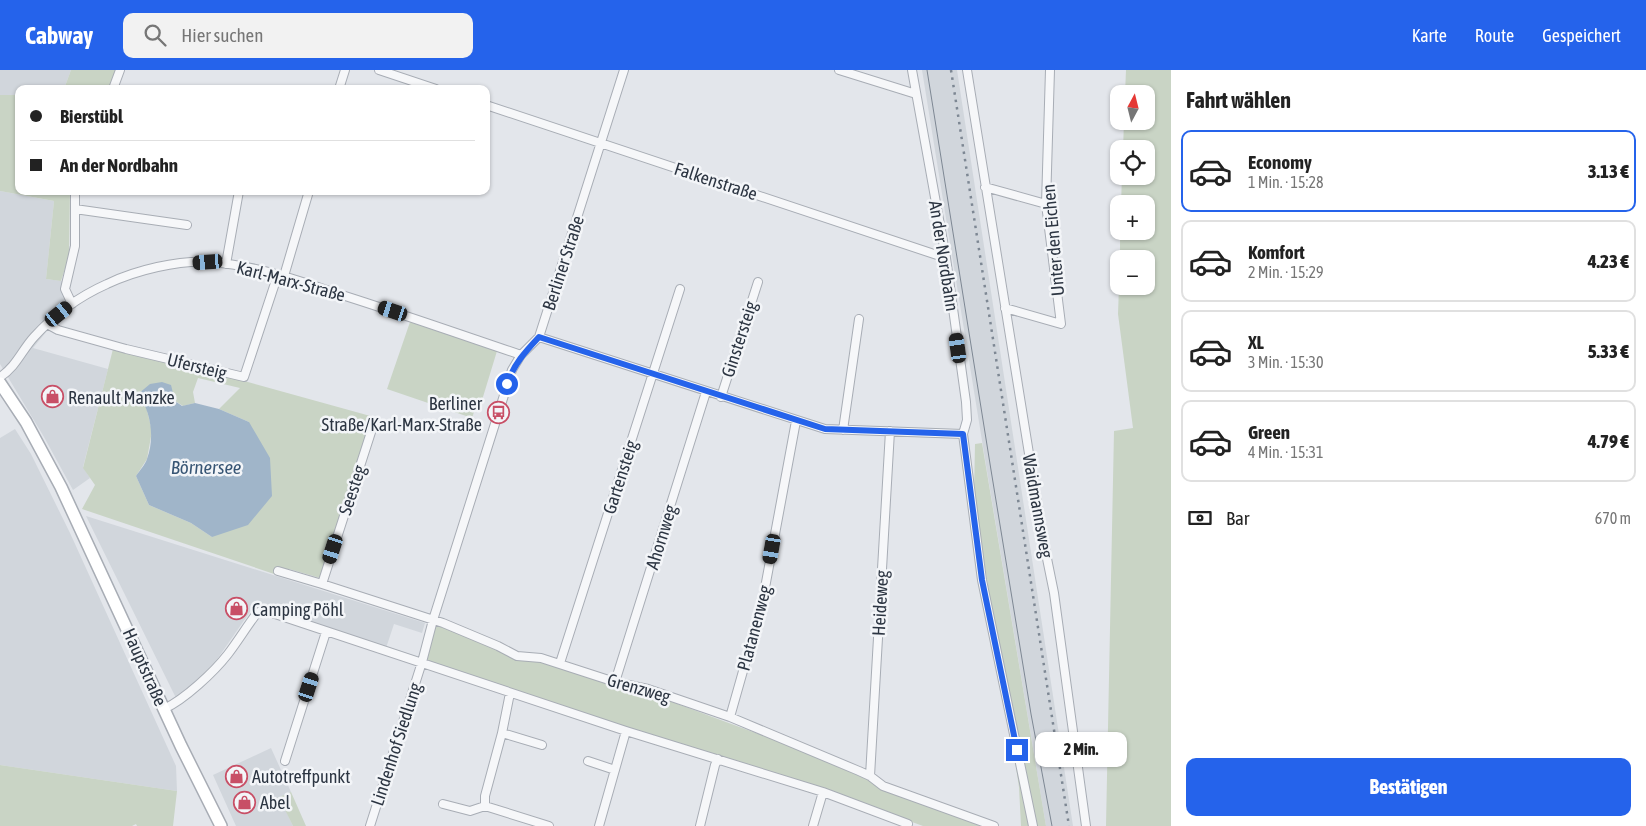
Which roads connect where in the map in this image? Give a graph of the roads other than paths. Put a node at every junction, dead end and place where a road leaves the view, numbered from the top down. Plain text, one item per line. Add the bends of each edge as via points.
1 (120, 70) edge
2 (345, 70) edge
3 (379, 70) edge
4 (624, 70) edge
5 (839, 70) edge
6 (912, 70) edge
7 (967, 70) edge
8 (1050, 70) edge
9 (114, 85) edge
10 (340, 85) edge
11 (424, 85) edge
12 (916, 94) junction
13 (490, 106) edge
14 (601, 143) junction
15 (985, 187) junction
16 (75, 195) edge
17 (236, 195) edge
18 (308, 195) edge
19 (1046, 204) junction
20 (75, 208) junction
21 (187, 224) dead end
22 (946, 258) junction
23 (226, 264) junction
24 (281, 275) junction
25 (758, 282) dead end
26 (680, 290) dead end
27 (72, 304) junction
28 (1006, 308) junction
29 (859, 319) dead end
30 (47, 324) junction
31 (539, 337) junction
32 (521, 356) junction
33 (653, 374) junction
34 (0, 376) edge
35 (0, 383) edge
36 (706, 392) junction
37 (721, 396) junction
38 (796, 421) junction
39 (373, 426) dead end
40 (843, 430) junction
41 (890, 431) junction
42 (963, 434) junction
43 (278, 571) dead end
44 (322, 584) junction
45 (434, 620) junction
46 (326, 632) junction
47 (422, 662) junction
48 (560, 664) junction
49 (615, 682) junction
50 (510, 692) junction
51 (164, 710) junction
52 (730, 717) junction
53 (626, 731) junction
54 (502, 733) junction
55 (542, 745) dead end
56 (718, 759) junction
57 (285, 761) dead end
58 (588, 761) dead end
59 (615, 770) junction
60 (870, 776) junction
61 (823, 792) junction
62 (443, 804) dead end
63 (486, 806) junction
64 (908, 825) edge
65 (221, 826) edge
66 (370, 826) edge
67 (549, 826) edge
68 (599, 826) edge
69 (700, 826) edge
70 (813, 826) edge
71 (994, 826) edge
72 (1032, 826) edge
73 (1086, 826) edge

1 - 9 street
2 - 10 street
3 - 11 street
4 - 14 street, Berliner Straße
5 - 12 street
6 - 12 street, An der Nordbahn
7 - 15 street, Waidmannsweg
8 - 19 street, Unter den Eichen
12 - 22 street, An der Nordbahn
13 - 14 street, Falkenstraße
14 - 22 street, Falkenstraße
14 - 31 street, Berliner Straße
15 - 19 street
15 - 28 street, Waidmannsweg
16 - 20 street
17 - 23 street
18 - 24 street
19 - 28 street, Unter den Eichen via 1060,324
20 - 21 street
20 - 27 street via 75,246 65,289
22 - 42 street, An der Nordbahn via 966,402 967,420
23 - 24 street, Karl-Marx-Straße
23 - 27 street, Karl-Marx-Straße via 185,263 133,273
24 - 30 street, Ufersteig via 244,377 126,349
24 - 32 street, Karl-Marx-Straße
25 - 37 street, Ginstersteig
26 - 33 street, Gartensteig
27 - 30 street, Karl-Marx-Straße
28 - 73 street, Waidmannsweg via 1054,593
29 - 40 street
30 - 34 street, Karl-Marx-Straße via 12,368
31 - 32 street, Berliner Straße
31 - 33 street
32 - 45 street, Berliner Straße via 512,370
33 - 36 street
33 - 48 street, Gartensteig
35 - 51 main road, Hauptstraße via 45,455
36 - 37 street
36 - 49 street, Ahornweg
37 - 38 street
38 - 40 street
38 - 52 street, Platanenweg via 762,604
39 - 44 street, Seesteg
40 - 41 street
41 - 42 street
41 - 60 street, Heideweg
42 - 72 street, An der Nordbahn via 982,580
43 - 44 street, Grenzweg
44 - 45 street, Grenzweg
45 - 47 street, Lindenhof Siedlung
45 - 48 street, Grenzweg via 517,656
46 - 47 street, Lindenhof Siedlung
46 - 51 street, Lindenhof Siedlung via 263,610 257,613 219,664 178,702
46 - 57 street
47 - 50 street
47 - 66 street, Lindenhof Siedlung
48 - 49 street, Grenzweg
49 - 52 street, Grenzweg via 648,689
50 - 53 street
50 - 54 street
51 - 65 main road, Hauptstraße
52 - 60 street, Grenzweg
53 - 56 street
53 - 59 street
54 - 55 street
54 - 63 street via 485,796
56 - 61 street
56 - 69 street
58 - 59 street
59 - 68 street
60 - 71 street, Grenzweg via 883,786
61 - 64 street
61 - 70 street
62 - 63 street via 470,812
63 - 67 street

